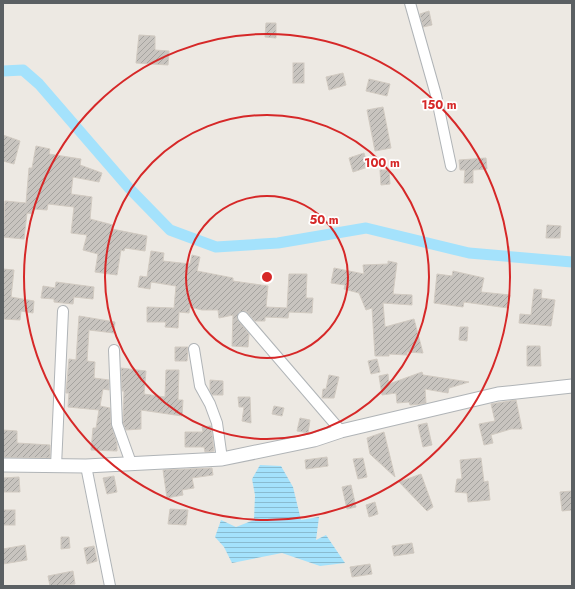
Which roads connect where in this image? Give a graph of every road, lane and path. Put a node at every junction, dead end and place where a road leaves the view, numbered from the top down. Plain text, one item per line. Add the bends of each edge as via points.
1 (410, 3) edge
2 (451, 166) dead end
3 (63, 311) dead end
4 (243, 318) dead end
5 (194, 349) dead end
6 (114, 350) dead end
7 (572, 386) edge
8 (341, 431) junction
9 (222, 459) junction
10 (131, 463) junction
11 (3, 465) edge
12 (56, 466) junction
13 (86, 466) junction
14 (110, 586) edge

1 - 2 street via 436,95
3 - 12 street
4 - 8 street
5 - 9 street via 200,386 217,422
6 - 10 street via 117,424
7 - 8 street via 498,394
8 - 9 street via 314,440
9 - 10 street
10 - 13 street
11 - 12 street
12 - 13 street
13 - 14 street

